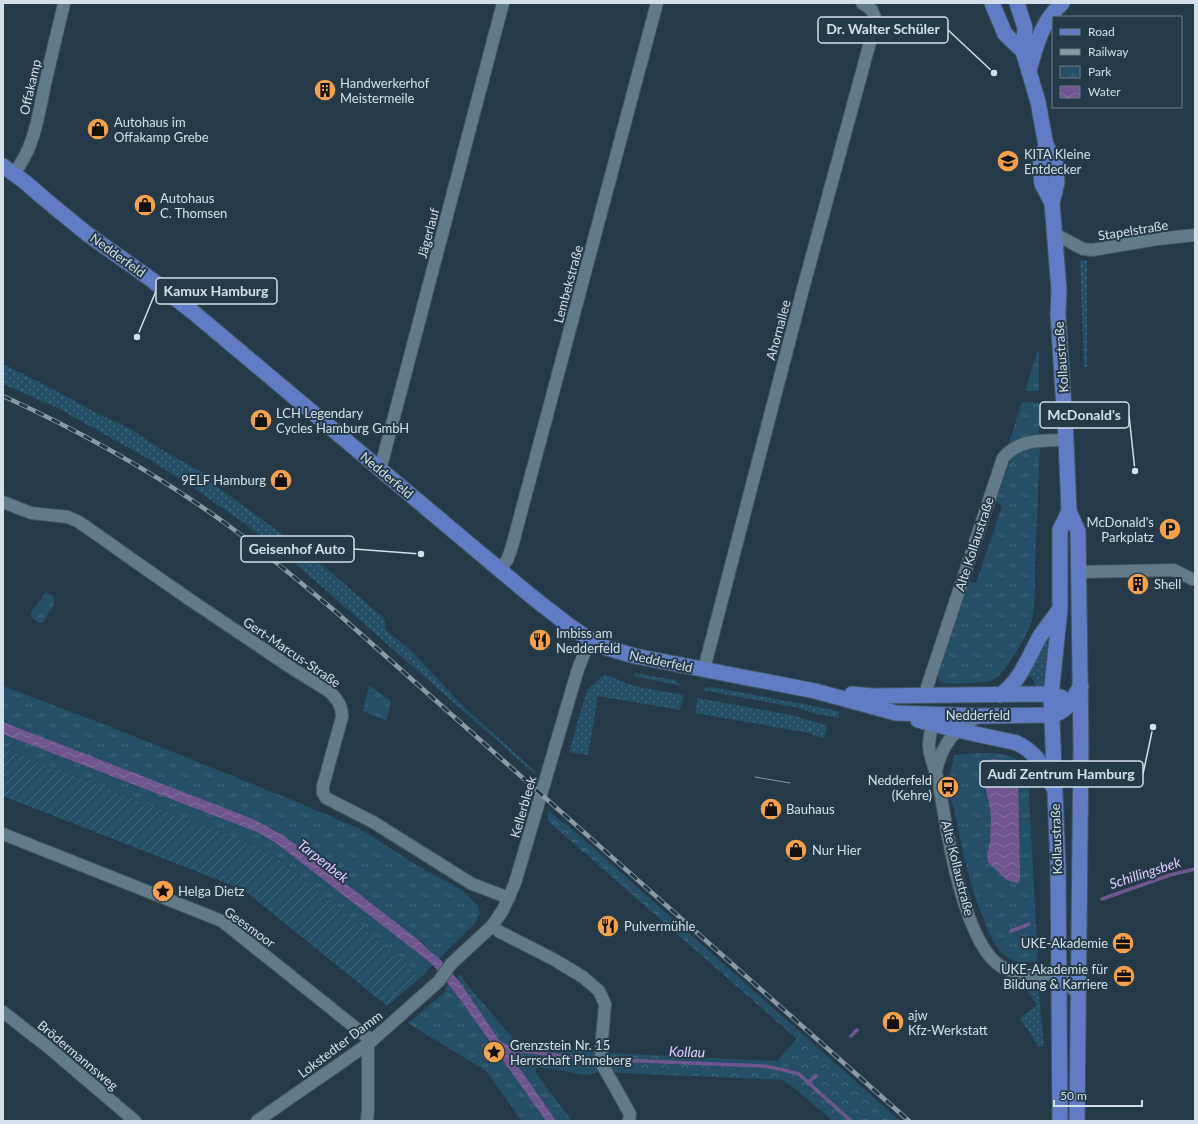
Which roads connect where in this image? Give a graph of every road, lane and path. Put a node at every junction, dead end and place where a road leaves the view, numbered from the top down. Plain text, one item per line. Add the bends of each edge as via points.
1 (64, 3) edge
2 (503, 3) edge
3 (657, 3) edge
4 (862, 3) edge
5 (992, 3) edge
6 (1017, 3) edge
7 (1062, 3) edge
8 (1023, 51) junction
9 (1029, 70) junction
10 (9, 170) edge
11 (1055, 234) junction
12 (1195, 235) edge
13 (1066, 440) junction
14 (380, 470) junction
15 (3, 502) edge
16 (1069, 511) junction
17 (499, 570) junction
18 (1079, 572) junction
19 (1192, 579) dead end
20 (1060, 609) junction
21 (590, 639) junction
22 (704, 669) junction
23 (1080, 686) junction
24 (816, 691) junction
25 (1000, 695) junction
26 (1051, 695) junction
27 (927, 696) junction
28 (946, 696) junction
29 (1069, 705) junction
30 (1052, 715) junction
31 (980, 716) junction
32 (933, 720) junction
33 (1081, 723) junction
34 (957, 730) junction
35 (936, 771) junction
36 (1055, 789) junction
37 (3, 834) edge
38 (509, 898) junction
39 (492, 926) junction
40 (451, 964) joint
41 (1059, 975) junction
42 (1078, 994) junction
43 (3, 1012) edge
44 (370, 1042) junction
45 (136, 1121) edge
46 (257, 1121) edge
47 (367, 1121) edge
48 (629, 1121) edge
49 (1060, 1121) edge
50 (1077, 1121) edge

1 - 10 street, Offakamp via 30,147 23,161
2 - 14 street, Jägerlauf
3 - 17 street, Lembekstraße via 513,544 509,556
4 - 22 street, Ahornallee via 872,10 876,20
5 - 8 main road, Kollaustraße via 1005,34
6 - 8 main road, Kollaustraße via 1025,28
7 - 9 main road via 1053,11 1042,29
8 - 9 main road, Kollaustraße
9 - 11 main road, Kollaustraße via 1046,146 1056,164 1052,203
10 - 14 main road, Nedderfeld via 86,233 199,317
11 - 12 street, Stapelstraße via 1087,250
11 - 13 main road, Kollaustraße
13 - 16 main road, Kollaustraße
13 - 27 street, Alte Kollaustraße via 1027,442 1016,446 1003,458 927,687
14 - 17 main road, Nedderfeld
15 - 38 street, Gert-Marcus-Straße via 31,513 68,517 80,522 183,595 330,692 340,703 342,716 323,786 326,798 373,822 472,884
16 - 18 main road, Kollaustraße via 1078,531
16 - 20 main road, Kollaustraße via 1060,530
17 - 21 main road, Nedderfeld
18 - 19 street via 1174,570
18 - 23 main road, Kollaustraße
20 - 25 main road via 1039,638 1016,680
20 - 26 main road, Kollaustraße
21 - 22 main road, Nedderfeld via 627,654
21 - 38 street, Kellerbleek via 578,669
22 - 24 main road, Nedderfeld
23 - 29 main road, Nedderfeld
23 - 33 main road, Kollaustraße
24 - 27 main road, Nedderfeld via 872,696
24 - 32 main road, Nedderfeld via 896,713
25 - 26 main road, Nedderfeld
25 - 28 main road, Nedderfeld
26 - 29 main road, Nedderfeld via 1060,696
26 - 30 main road, Kollaustraße
27 - 28 main road, Nedderfeld
28 - 32 main road, Alte Kollaustraße via 937,706
29 - 30 main road, Nedderfeld via 1065,710
29 - 33 main road, Nedderfeld
30 - 31 main road, Nedderfeld
30 - 36 main road, Kollaustraße
31 - 32 main road, Nedderfeld
31 - 34 street, Alte Kollaustraße
32 - 34 main road
32 - 35 street, Alte Kollaustraße via 929,746
33 - 42 main road, Kollaustraße
34 - 35 street, Alte Kollaustraße via 945,745
34 - 36 main road via 1026,747 1038,758
35 - 41 street, Alte Kollaustraße via 947,834 964,902 981,943 1002,967 1025,974
36 - 41 main road, Kollaustraße
37 - 44 street, Geesmoor via 222,921
38 - 39 street, Kellerbleek
39 - 40 street, Kellerbleek
39 - 48 street via 553,959 599,990 605,1004 601,1051 603,1066 630,1114
40 - 44 street, Lokstedter Damm via 439,981
41 - 42 street
41 - 49 main road, Kollaustraße
42 - 50 main road, Kollaustraße
43 - 45 street, Brödermannsweg
44 - 46 street, Lokstedter Damm
44 - 47 street

